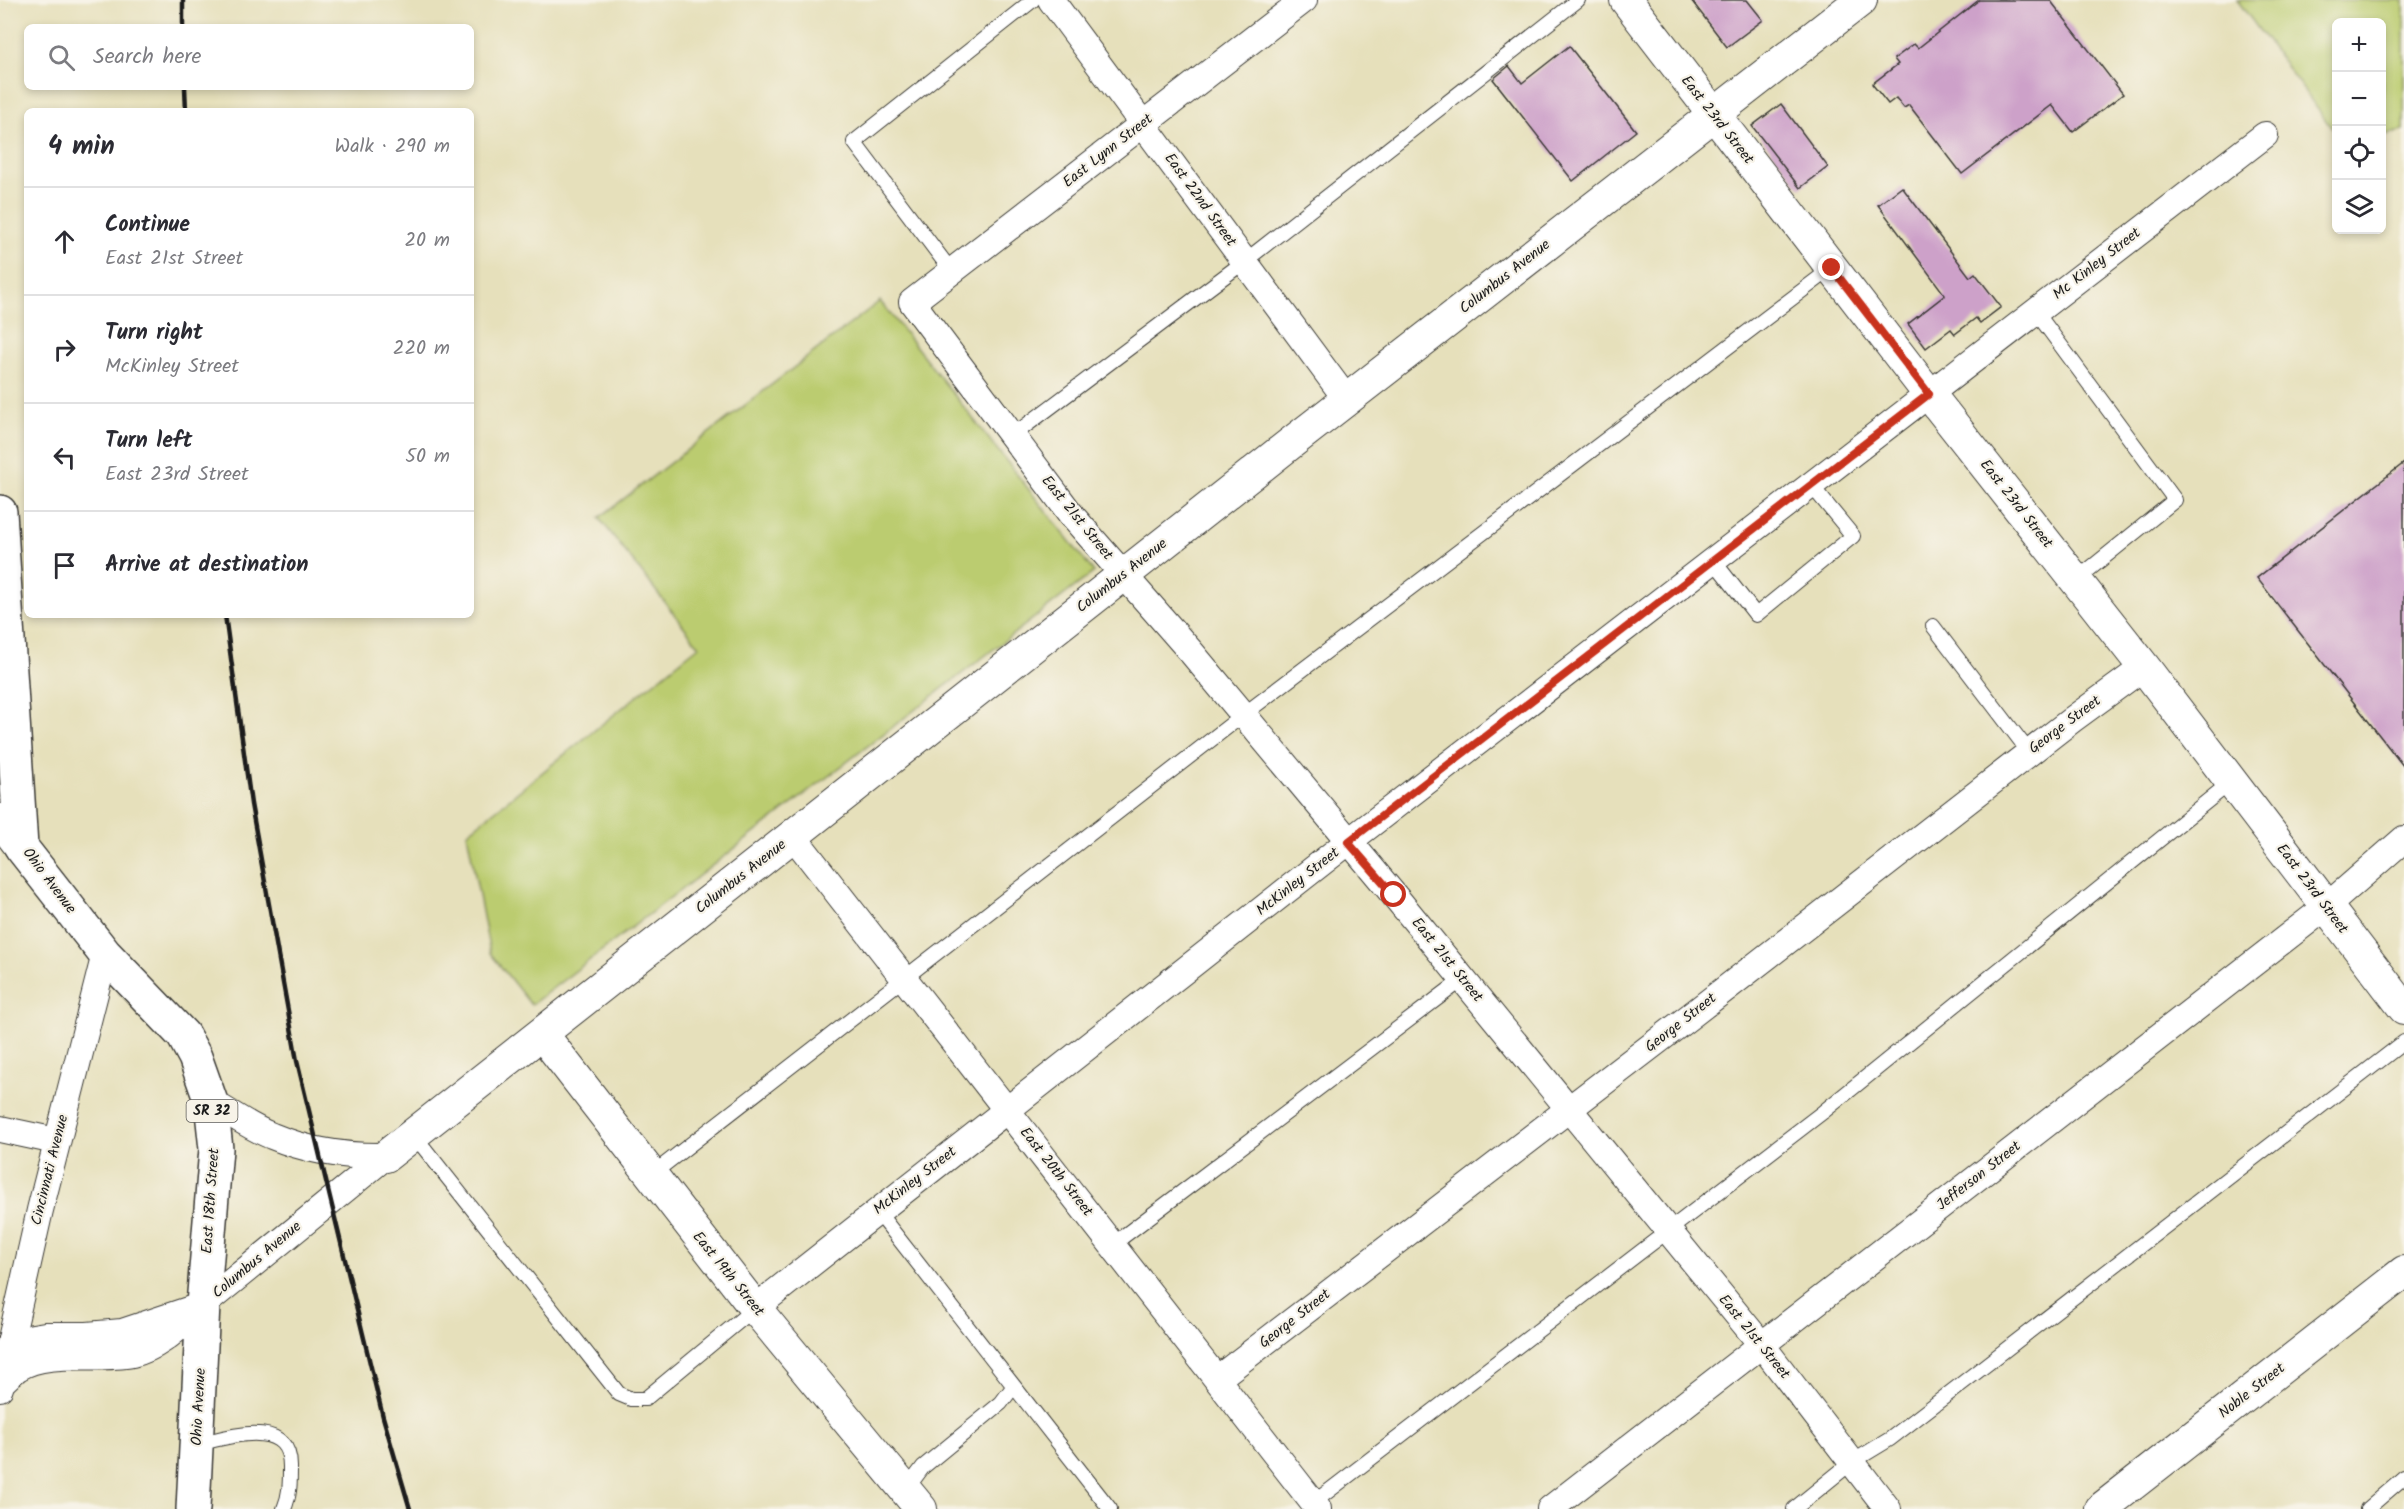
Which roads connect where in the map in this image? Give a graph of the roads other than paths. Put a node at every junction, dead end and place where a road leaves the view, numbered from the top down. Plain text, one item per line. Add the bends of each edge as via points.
1 (1033, 0) edge
2 (1051, 0) edge
3 (1304, 0) edge
4 (1578, 0) edge
5 (1626, 0) edge
6 (1862, 0) edge
7 (1713, 115) junction
8 (1144, 124) junction
9 (2265, 135) dead end
10 (1245, 261) junction
11 (1832, 268) junction
12 (952, 272) junction
13 (912, 302) joint
14 (2036, 312) junction
15 (1929, 394) junction
16 (1347, 400) junction
17 (1012, 436) junction
18 (1811, 485) junction
19 (0, 512) edge
20 (1713, 560) junction
21 (1124, 574) junction
22 (2076, 580) junction
23 (1933, 626) dead end
24 (2144, 667) junction
25 (1243, 715) junction
26 (2029, 752) junction
27 (2231, 782) junction
28 (0, 820) edge
29 (793, 836) junction
30 (2404, 839) edge
31 (1348, 842) junction
32 (21, 847) junction
33 (2326, 907) junction
34 (105, 954) junction
35 (904, 978) junction
36 (1462, 980) junction
37 (2404, 1008) edge
38 (542, 1034) junction
39 (2404, 1042) edge
40 (211, 1102) junction
41 (1006, 1109) junction
42 (1569, 1109) junction
43 (0, 1129) edge
44 (413, 1134) junction
45 (56, 1141) junction
46 (386, 1156) junction
47 (651, 1175) junction
48 (877, 1211) junction
49 (1668, 1230) junction
50 (1112, 1245) junction
51 (2404, 1272) edge
52 (203, 1305) junction
53 (754, 1308) junction
54 (1761, 1344) junction
55 (8, 1351) junction
56 (1217, 1380) junction
57 (1, 1386) edge
58 (1013, 1387) junction
59 (197, 1444) junction
60 (1852, 1462) junction
61 (2404, 1478) edge
62 (913, 1500) edge
63 (1316, 1506) edge
64 (193, 1509) edge
65 (284, 1509) edge
66 (1110, 1509) edge
67 (1550, 1509) edge
68 (1794, 1509) edge
69 (1888, 1509) edge
70 (2101, 1509) edge
71 (2367, 1509) edge

1 - 12 lane via 854,142
2 - 8 street, East 22nd Street
3 - 8 street, East Lynn Street
4 - 10 lane
5 - 7 street, East 23rd Street
6 - 7 street, Columbus Avenue
7 - 11 street, East 23rd Street
7 - 16 street, Columbus Avenue
8 - 10 street, East 22nd Street
8 - 12 street, East Lynn Street
9 - 14 street, Mc Kinley Street
10 - 16 street, East 22nd Street
10 - 17 lane
11 - 15 street, East 23rd Street
11 - 25 lane
12 - 13 street, East Lynn Street
13 - 17 street, East 21st Street
14 - 15 street, Mc Kinley Street
14 - 22 lane via 2175,500
15 - 18 street, McKinley Street
15 - 22 street, East 23rd Street
16 - 21 street, Columbus Avenue
17 - 21 street, East 21st Street via 1073,517
18 - 20 street, McKinley Street
18 - 20 lane via 1853,536 1756,615
19 - 32 main road, Ohio Avenue
20 - 31 street, McKinley Street
21 - 25 street, East 21st Street
21 - 29 street, Columbus Avenue
22 - 24 street, East 23rd Street
23 - 26 lane
24 - 26 street, George Street
24 - 27 street, East 23rd Street
25 - 31 street, East 21st Street
25 - 35 lane
26 - 42 street, George Street
27 - 33 street, East 23rd Street
27 - 49 lane via 1832,1104
28 - 32 street
29 - 35 street, East 20th Street
29 - 38 street, Columbus Avenue
30 - 33 street, Jefferson Street
31 - 36 street, East 21st Street
31 - 41 street, McKinley Street
32 - 34 main road, Ohio Avenue / SR 32
33 - 37 street, East 23rd Street
33 - 54 street, Jefferson Street
34 - 40 main road, East 18th Street / SR 32 via 183,1035
34 - 45 street, Cincinnati Avenue
35 - 41 street, East 20th Street
35 - 47 lane
36 - 42 street, East 21st Street
36 - 50 lane
38 - 44 street, Columbus Avenue
38 - 47 street, East 19th Street
39 - 60 lane via 1899,1432
40 - 46 street via 271,1136 354,1157
40 - 52 main road, East 18th Street / SR 32 via 216,1149
41 - 48 street, McKinley Street
41 - 50 street, East 20th Street
42 - 49 street, East 21st Street
42 - 56 street, George Street
43 - 45 street
44 - 46 street, Columbus Avenue
44 - 53 lane via 619,1394 645,1399
45 - 55 street, Cincinnati Avenue
46 - 52 street, Columbus Avenue
47 - 53 street, East 19th Street
48 - 53 street, McKinley Street
48 - 58 lane
49 - 54 street, East 21st Street
49 - 63 lane
50 - 56 street, East 20th Street
51 - 70 street, Noble Street
52 - 55 street, Columbus Avenue via 122,1332 33,1337
52 - 57 street via 168,1338 134,1354 37,1361 19,1368
52 - 59 main road, Ohio Avenue / SR 32
53 - 62 street, East 19th Street
54 - 60 street, East 21st Street
54 - 67 street, Jefferson Street
55 - 57 street, Cincinnati Avenue
56 - 63 street, East 20th Street
58 - 62 lane via 1001,1403 923,1467
58 - 66 lane
59 - 64 main road, Ohio Avenue / SR 32
59 - 65 lane via 237,1435 269,1434 280,1441 291,1455 290,1495
60 - 68 lane
60 - 69 street, East 21st Street
61 - 71 lane

